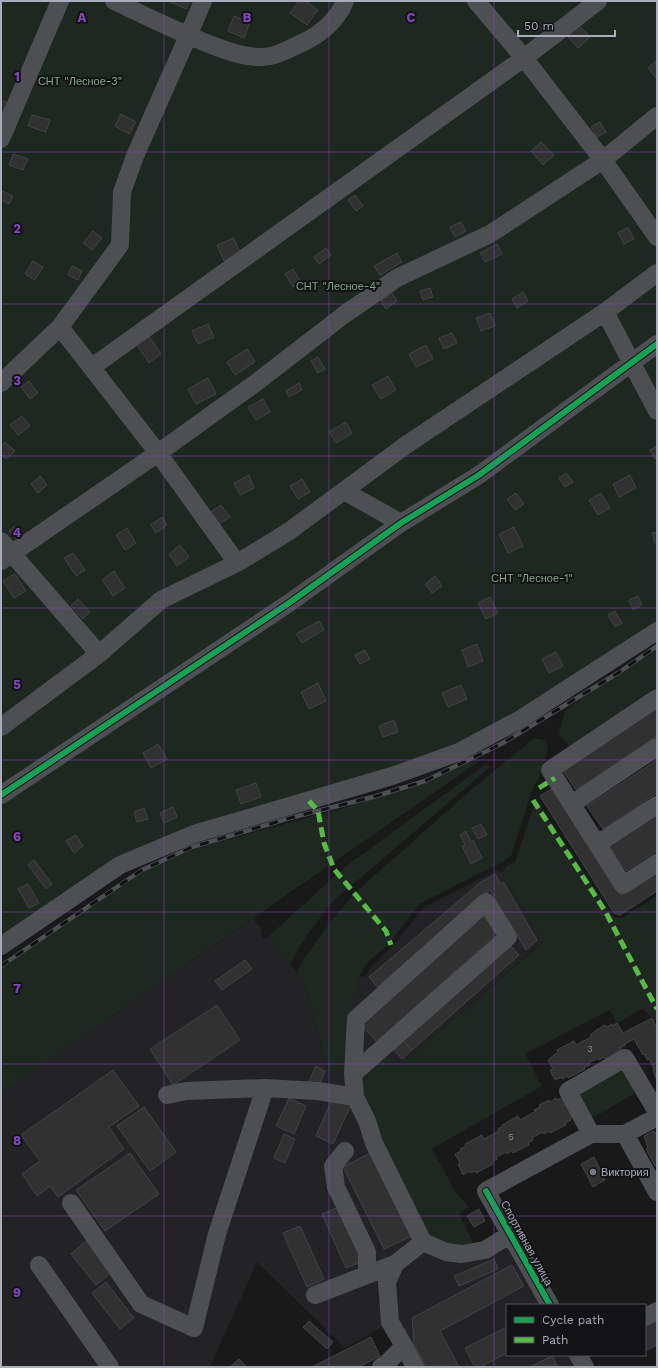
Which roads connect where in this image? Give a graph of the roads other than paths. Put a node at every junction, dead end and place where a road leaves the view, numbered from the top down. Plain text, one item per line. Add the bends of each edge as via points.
1 (60, 1) edge
2 (114, 1) edge
3 (203, 1) edge
4 (345, 1) edge
5 (476, 1) edge
6 (598, 1) edge
7 (188, 36) junction
8 (524, 58) junction
9 (657, 116) edge
10 (1, 139) edge
11 (603, 160) junction
12 (657, 237) edge
13 (657, 272) edge
14 (605, 312) junction
15 (60, 327) junction
16 (657, 344) edge
17 (631, 363) junction
18 (92, 367) junction
19 (1, 383) edge
20 (657, 411) edge
21 (158, 453) junction
22 (344, 491) junction
23 (401, 523) junction
24 (5, 551) edge
25 (237, 563) junction
26 (657, 631) edge
27 (99, 654) junction
28 (657, 698) edge
29 (1, 727) edge
30 (657, 747) edge
31 (1, 795) edge
32 (572, 804) junction
33 (657, 805) edge
34 (597, 844) junction
35 (657, 863) edge
36 (1, 946) edge
37 (353, 1074) junction
38 (265, 1088) junction
39 (167, 1095) dead end
40 (355, 1097) junction
41 (657, 1112) edge
42 (657, 1117) edge
43 (591, 1134) junction
44 (625, 1134) junction
45 (345, 1151) dead end
46 (657, 1192) edge
47 (71, 1202) dead end
48 (511, 1234) junction
49 (424, 1242) junction
50 (395, 1264) junction
51 (39, 1265) dead end
52 (367, 1275) junction
53 (315, 1295) dead end
54 (549, 1304) edge
55 (657, 1311) edge
56 (646, 1316) edge
57 (404, 1346) junction
58 (579, 1356) edge
59 (110, 1367) edge
60 (381, 1367) edge
61 (415, 1367) edge
62 (585, 1367) edge

1 - 10 street
2 - 7 street
3 - 7 street
4 - 7 street via 331,23 316,36 276,55 259,57 230,51
5 - 8 street
6 - 8 street
7 - 15 street via 135,156 122,192 120,245
8 - 11 street
8 - 18 street
9 - 11 street
11 - 12 street
11 - 21 street via 490,234 397,278
13 - 14 street
14 - 17 street
14 - 22 street via 413,441
15 - 18 street
15 - 19 street
16 - 17 street
17 - 20 street
17 - 23 street via 479,475
18 - 21 street
21 - 24 street
21 - 25 street
22 - 23 street
22 - 25 street via 288,532
23 - 31 street via 289,603
24 - 27 street
25 - 27 street via 160,600
26 - 36 street via 519,720 459,752 392,776 194,834 120,866
27 - 29 street
28 - 32 street via 550,770
30 - 32 street
32 - 34 street
33 - 34 street
34 - 35 street via 623,885
37 - 37 street via 356,1019 486,902 508,937
37 - 40 street
38 - 39 street via 186,1091
38 - 40 street via 318,1090
38 - 47 street via 217,1234 194,1328 141,1304
40 - 49 street via 374,1143
41 - 43 street via 625,1058 568,1090
42 - 44 street
43 - 44 street
43 - 48 street, Спортивная улица via 486,1191
44 - 46 street
45 - 52 street via 333,1166 336,1187 367,1252
48 - 49 street via 486,1250 462,1254 446,1252
48 - 54 street, Спортивная улица
49 - 50 street
50 - 52 street
50 - 57 street via 387,1282 390,1322
51 - 59 street
52 - 53 street
55 - 56 street
57 - 60 street
57 - 61 street
58 - 62 street

